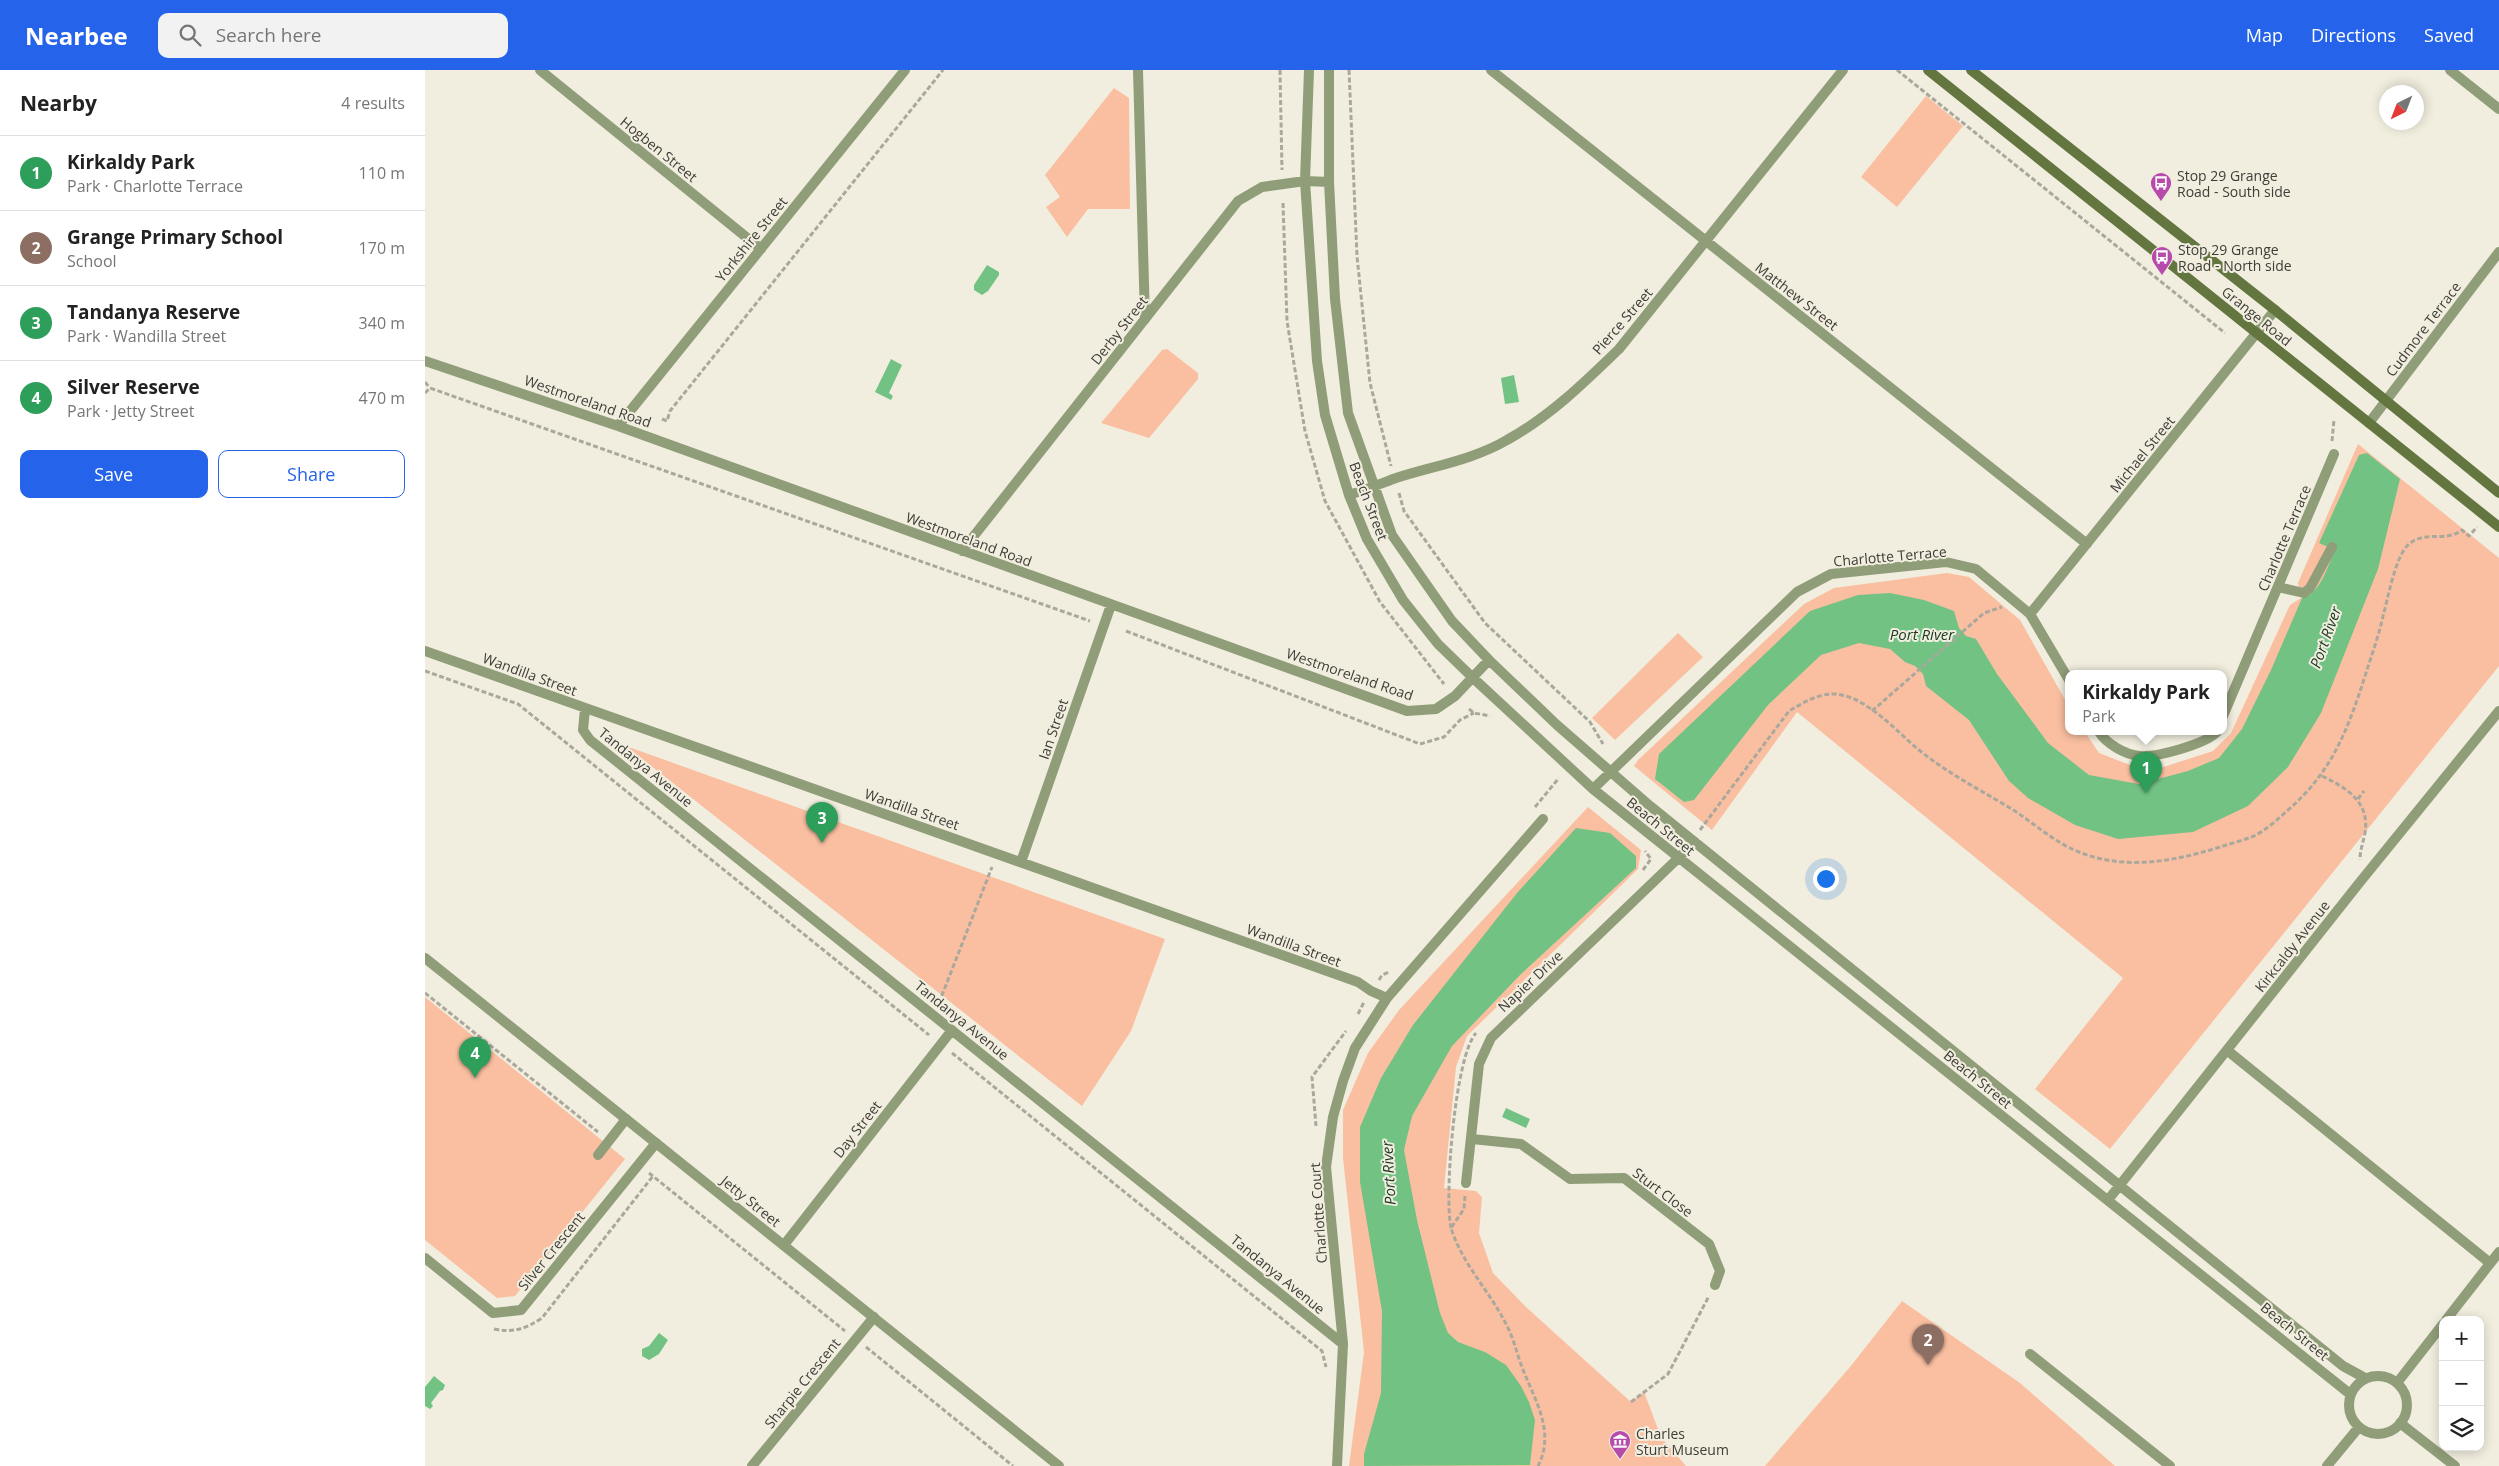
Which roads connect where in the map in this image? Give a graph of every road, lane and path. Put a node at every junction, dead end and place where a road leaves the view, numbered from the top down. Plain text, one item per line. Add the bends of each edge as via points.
1 (540, 70) edge
2 (905, 70) edge
3 (943, 70) edge
4 (1138, 70) edge
5 (1280, 70) edge
6 (1309, 70) edge
7 (1329, 70) edge
8 (1349, 70) edge
9 (1491, 70) edge
10 (1843, 70) edge
11 (1897, 70) edge
12 (1928, 70) edge
13 (1971, 70) edge
14 (2449, 70) edge
15 (2499, 109) edge
16 (1282, 171) dead end
17 (1305, 182) junction
18 (1329, 182) junction
19 (1707, 241) junction
20 (761, 249) junction
21 (2499, 252) edge
22 (2275, 310) junction
23 (1145, 318) junction
24 (2225, 333) dead end
25 (2257, 333) junction
26 (425, 361) edge
27 (425, 382) edge
28 (430, 388) junction
29 (425, 393) edge
30 (2385, 401) junction
31 (662, 419) dead end
32 (2334, 420) dead end
33 (2369, 423) junction
34 (618, 426) junction
35 (2335, 454) joint
36 (1391, 466) dead end
37 (1374, 486) junction
38 (1399, 493) dead end
39 (2499, 493) edge
40 (1349, 495) junction
41 (2499, 527) edge
42 (2087, 544) junction
43 (2332, 547) dead end
44 (962, 551) junction
45 (2278, 587) junction
46 (2017, 602) junction
47 (1111, 605) junction
48 (2030, 614) junction
49 (1090, 621) dead end
50 (1126, 631) dead end
51 (425, 651) edge
52 (1489, 660) junction
53 (425, 671) edge
54 (2065, 673) edge
55 (1472, 677) junction
56 (2227, 707) edge
57 (585, 709) junction
58 (1872, 711) dead end
59 (2499, 711) edge
60 (1474, 713) dead end
61 (2102, 735) edge
62 (2212, 735) edge
63 (1606, 750) dead end
64 (1610, 770) junction
65 (2322, 776) dead end
66 (1559, 778) dead end
67 (1593, 789) junction
68 (2364, 791) dead end
69 (2358, 799) junction
70 (1533, 808) dead end
71 (1543, 819) dead end
72 (1695, 842) junction
73 (997, 853) junction
74 (1680, 859) junction
75 (1021, 862) junction
76 (2360, 882) junction
77 (425, 958) edge
78 (1390, 971) dead end
79 (1371, 991) junction
80 (425, 992) edge
81 (1387, 998) junction
82 (934, 1015) junction
83 (1357, 1017) dead end
84 (1351, 1025) dead end
85 (952, 1030) junction
86 (940, 1044) junction
87 (2228, 1051) junction
88 (626, 1119) junction
89 (1316, 1136) dead end
90 (1472, 1139) junction
91 (609, 1141) junction
92 (656, 1143) junction
93 (598, 1155) dead end
94 (639, 1165) junction
95 (1466, 1183) joint
96 (2121, 1185) junction
97 (2109, 1200) junction
98 (784, 1245) junction
99 (2499, 1252) edge
100 (425, 1258) edge
101 (2490, 1263) junction
102 (1715, 1286) joint
103 (2449, 1316) edge
104 (874, 1317) junction
105 (1324, 1329) junction
106 (2439, 1329) edge
107 (855, 1339) junction
108 (1343, 1344) junction
109 (1322, 1351) junction
110 (2030, 1354) dead end
111 (1327, 1369) dead end
112 (2365, 1378) junction
113 (2397, 1383) junction
114 (2350, 1394) junction
115 (1631, 1402) dead end
116 (2400, 1423) junction
117 (2359, 1426) junction
118 (752, 1466) edge
119 (1013, 1466) edge
120 (1059, 1466) edge
121 (1337, 1466) edge
122 (1538, 1466) edge
123 (2169, 1466) edge
124 (2327, 1466) edge
125 (2455, 1466) edge

1 - 20 street, Hogben Street
2 - 20 street, Yorkshire Street
3 - 31 path via 670,411 667,421
4 - 23 street
5 - 16 path
6 - 17 street, Beach Street
7 - 18 street, Beach Street
8 - 36 path via 1357,256 1370,382
9 - 19 street, Matthew Street
10 - 19 street, Pierce Street
11 - 24 path
12 - 25 main road, Grange Road
13 - 22 main road, Grange Road
14 - 15 street
17 - 18 street, Derby Street
17 - 23 street, Derby Street via 1262,187 1238,201
17 - 40 street, Beach Street via 1317,361 1325,415
18 - 37 street, Beach Street via 1335,299 1348,413
19 - 37 street, Pierce Street via 1619,349 1541,419 1506,441 1468,458
19 - 42 street, Matthew Street
20 - 34 street, Yorkshire Street
21 - 30 street, Cudmore Terrace
22 - 25 street, Michael Street
22 - 30 main road, Grange Road
23 - 44 street, Derby Street
25 - 33 main road, Grange Road
25 - 42 street, Michael Street
26 - 34 street, Westmoreland Road
27 - 28 path
28 - 29 path
28 - 49 path
30 - 33 street, Cudmore Terrace
30 - 39 main road, Grange Road
32 - 35 path via 2331,436
33 - 41 main road, Grange Road
34 - 44 street, Westmoreland Road
35 - 45 street, Charlotte Terrace
37 - 40 street, Pierce Street
37 - 52 street, Beach Street via 1393,535 1420,578
38 - 63 path via 1404,511 1485,623 1590,722
40 - 55 street, Beach Street via 1367,540 1403,600 1439,644
42 - 48 street, Michael Street
43 - 45 street via 2310,588 2304,593
44 - 47 street, Westmoreland Road
45 - 56 street, Charlotte Terrace
46 - 48 street, Charlotte Terrace
46 - 58 path via 1984,613
46 - 64 street, Charlotte Terrace via 1976,569 1946,562 1831,574 1797,592
47 - 55 street, Westmoreland Road via 1407,711 1436,710 1455,696
47 - 75 street, Ian Street
48 - 54 street, Charlotte Terrace
50 - 60 path via 1420,744 1444,737 1461,720
51 - 57 street, Wandilla Street
52 - 55 street, Westmoreland Road
52 - 64 street, Beach Street
53 - 86 path via 518,704
55 - 67 street, Beach Street
57 - 73 street, Wandilla Street
57 - 82 street, Tandanya Avenue via 583,730 590,740
59 - 76 street, Kirkcaldy Avenue
61 - 62 street via 2119,750 2139,756 2193,746
64 - 67 street, Charlotte Terrace
64 - 72 street, Beach Street
65 - 69 path via 2340,784
66 - 70 path
67 - 74 street, Beach Street
68 - 69 path
69 - 76 path via 2366,822 2360,847
71 - 81 street, Charlotte Court
72 - 74 street, Napier Drive
72 - 96 street, Beach Street
73 - 75 street, Wandilla Street
73 - 82 path
74 - 90 street, Napier Drive via 1491,1038 1479,1064
74 - 97 street, Beach Street
75 - 79 street, Wandilla Street via 1358,982
76 - 87 street, Kirkcaldy Avenue
77 - 88 street, Jetty Street
78 - 79 path via 1382,975
79 - 81 street, Wandilla Street
79 - 83 path
80 - 91 path
81 - 108 street, Charlotte Court via 1355,1048 1333,1117 1326,1167
82 - 85 street, Tandanya Avenue
84 - 89 path via 1312,1077
85 - 86 street, Day Street
85 - 105 street, Tandanya Avenue
86 - 98 street, Day Street
86 - 109 path
87 - 96 street, Kirkcaldy Avenue
87 - 101 street
88 - 91 street
88 - 92 street, Jetty Street
90 - 95 street, Napier Drive
90 - 102 street, Sturt Close via 1521,1144 1570,1179 1624,1178 1709,1244 1720,1271
91 - 93 street
92 - 94 street, Silver Crescent
92 - 98 street, Jetty Street
94 - 100 street, Silver Crescent via 521,1310 493,1313
94 - 107 path
95 - 122 path via 1463,1209 1451,1228 1463,1258 1507,1327 1540,1405 1545,1442
96 - 97 street, Kirkcaldy Avenue
96 - 112 street, Beach Street via 2343,1366
97 - 114 street, Beach Street
98 - 104 street, Jetty Street
99 - 101 street
101 - 103 street
102 - 115 path via 1669,1374
104 - 107 street, Sharpie Crescent
104 - 120 street, Jetty Street
105 - 108 street, Tandanya Avenue
105 - 109 path
106 - 113 street
107 - 118 street, Sharpie Crescent
107 - 119 path
108 - 121 street, Charlotte Court
109 - 111 path
110 - 123 street
112 - 113 street via 2382,1376
112 - 114 street
113 - 116 street via 2403,1390 2407,1407
114 - 117 street via 2349,1412
116 - 117 street via 2385,1433 2376,1434
116 - 125 street
117 - 124 street

